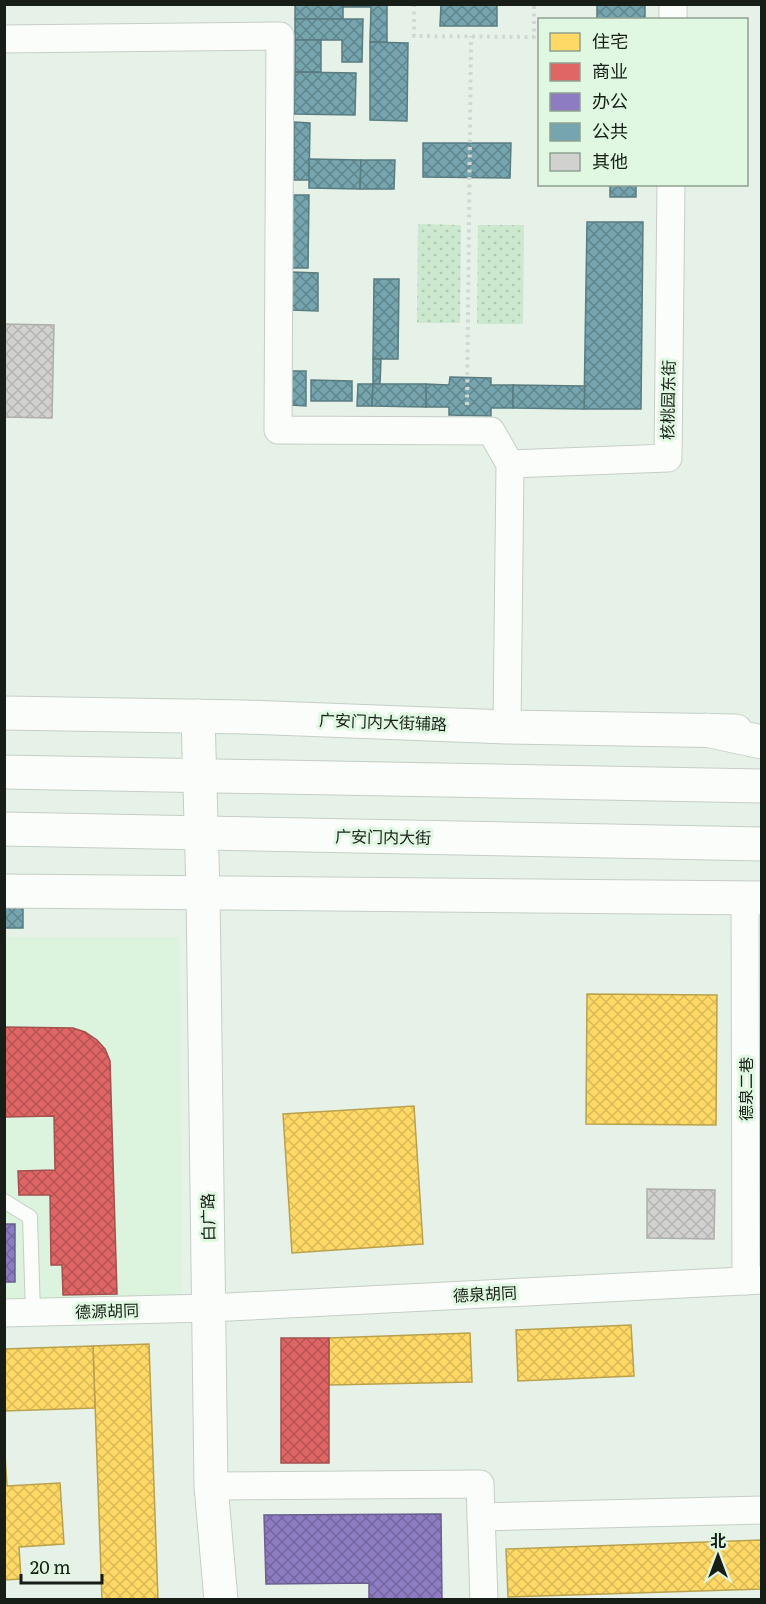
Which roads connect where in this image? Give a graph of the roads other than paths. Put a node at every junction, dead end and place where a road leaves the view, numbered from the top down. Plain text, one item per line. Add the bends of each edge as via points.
1 (4, 39) edge
2 (671, 186) edge
3 (510, 464) junction
4 (4, 713) edge
5 (198, 716) junction
6 (507, 727) junction
7 (706, 730) junction
8 (762, 731) edge
9 (762, 742) edge
10 (4, 772) edge
11 (200, 776) junction
12 (762, 786) edge
13 (4, 829) edge
14 (202, 834) junction
15 (762, 844) edge
16 (4, 891) edge
17 (203, 892) junction
18 (753, 898) edge
19 (754, 1166) edge
20 (4, 1201) edge
21 (754, 1280) edge
22 (209, 1308) junction
23 (4, 1313) edge
24 (33, 1313) junction
25 (211, 1486) junction
26 (762, 1510) edge
27 (481, 1517) junction
28 (221, 1599) edge
29 (484, 1599) edge

1 - 3 street via 280,36 278,430 491,431
2 - 3 street, 核桃园东街 via 668,458
3 - 6 street
4 - 5 main road, 广安门内大街辅路
5 - 6 main road, 广安门内大街辅路
5 - 11 main road, 白广路
6 - 7 main road, 广安门内大街辅路
7 - 8 main road, 广安门内大街辅路
7 - 9 main road
10 - 11 main road
11 - 12 main road
11 - 14 main road, 白广路
13 - 14 main road, 广安门内大街
14 - 15 main road, 广安门内大街
14 - 17 main road, 白广路
16 - 17 main road
17 - 18 main road
17 - 22 main road, 白广路
18 - 19 street, 德泉二巷
19 - 21 street, 德泉二巷
20 - 24 lane via 30,1217
21 - 22 street, 德泉胡同
22 - 24 street, 德源胡同
22 - 25 main road, 白广路
23 - 24 street, 德源胡同
25 - 27 street via 480,1484
25 - 28 main road, 白广路
26 - 27 street
27 - 29 street

